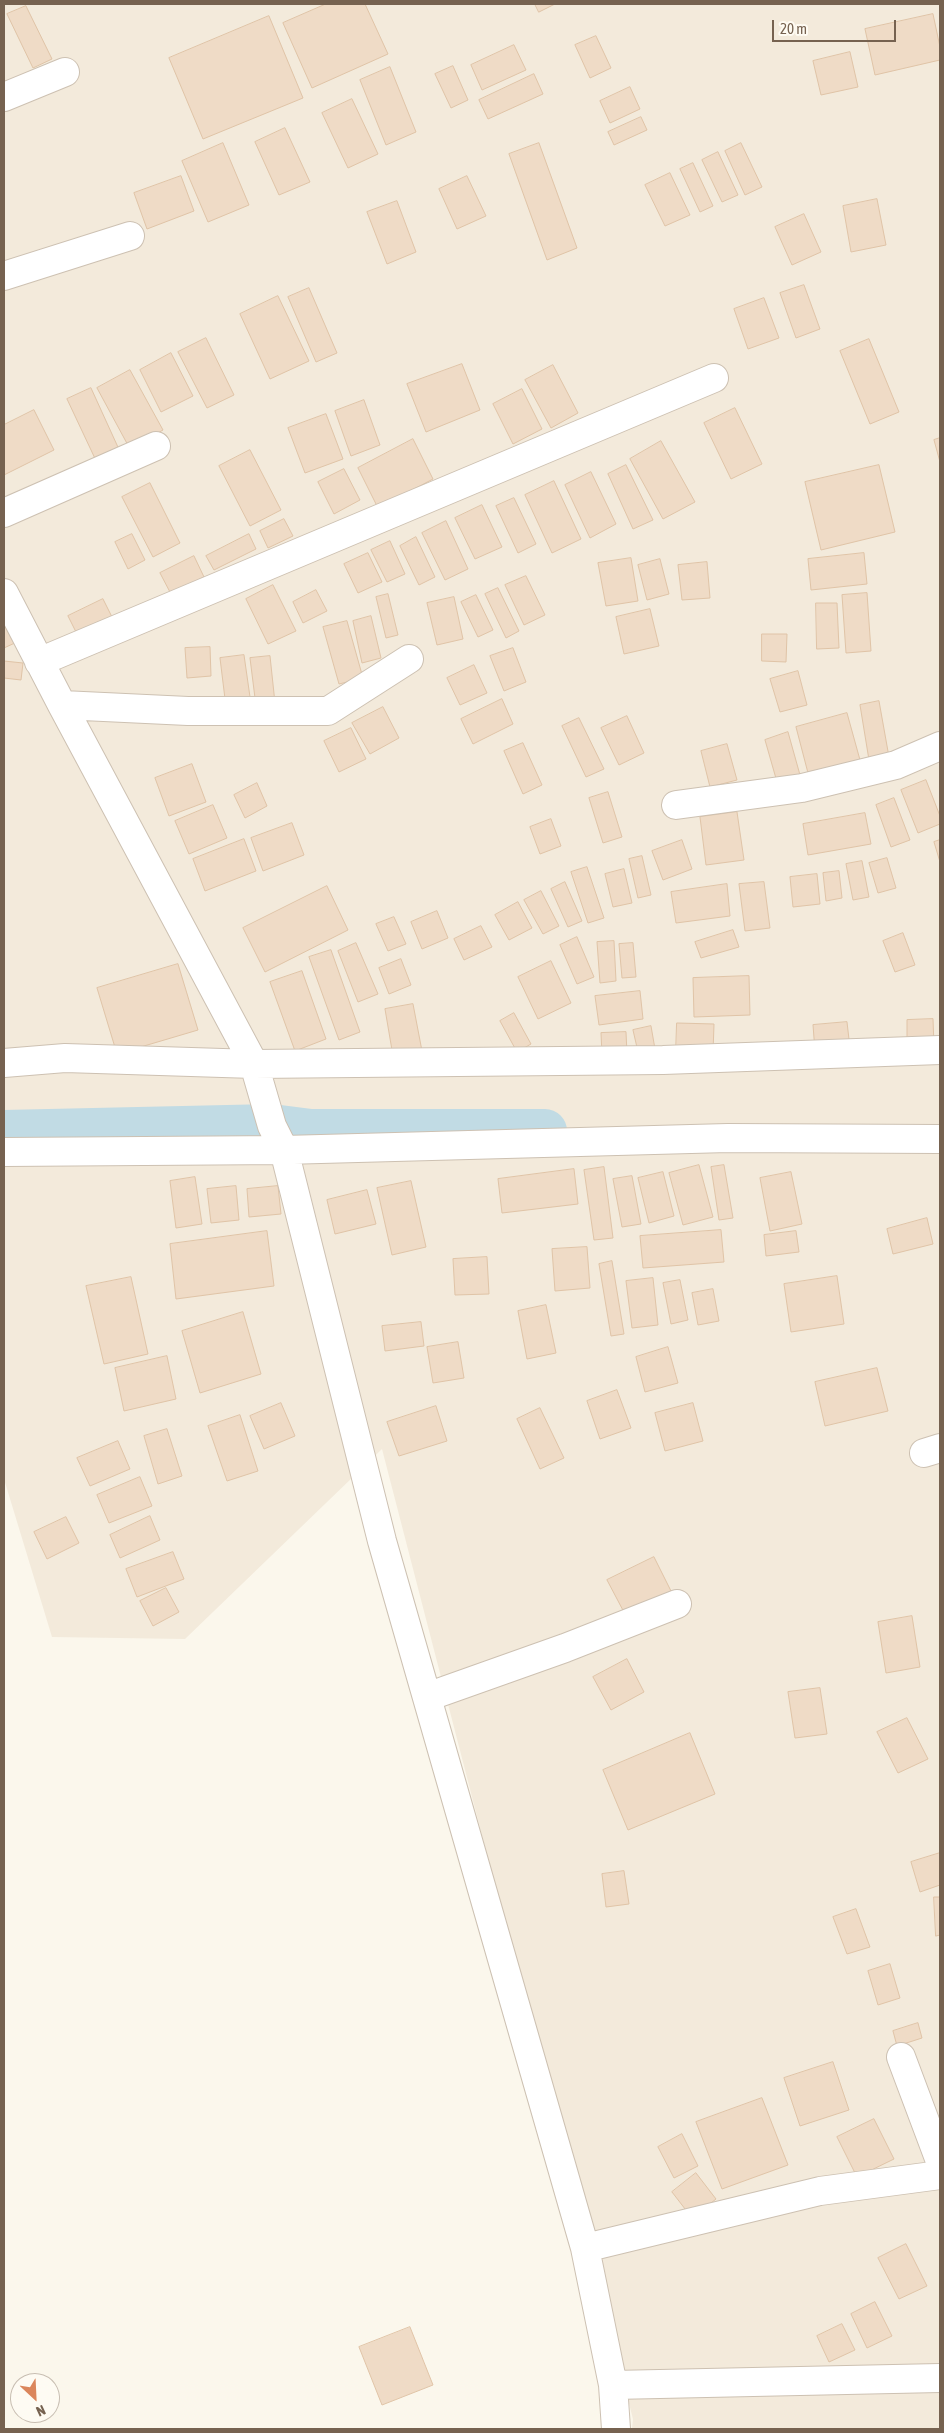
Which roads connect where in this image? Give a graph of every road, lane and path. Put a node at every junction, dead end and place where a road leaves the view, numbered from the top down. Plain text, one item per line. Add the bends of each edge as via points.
1 (65, 72) dead end
2 (4, 97) edge
3 (130, 236) dead end
4 (4, 276) edge
5 (714, 378) dead end
6 (156, 446) dead end
7 (4, 513) edge
8 (4, 593) edge
9 (408, 658) dead end
10 (39, 662) junction
11 (62, 705) junction
12 (940, 746) edge
13 (676, 805) dead end
14 (940, 1050) edge
15 (4, 1063) edge
16 (254, 1064) junction
17 (940, 1139) edge
18 (284, 1150) junction
19 (4, 1152) edge
20 (677, 1604) dead end
21 (427, 1697) junction
22 (901, 2057) dead end
23 (940, 2161) edge
24 (940, 2175) edge
25 (585, 2248) junction
26 (940, 2378) edge
27 (613, 2385) junction
28 (616, 2429) edge

1 - 2 street
3 - 4 street
5 - 10 street
6 - 7 street
8 - 10 street
9 - 11 street via 328,711 188,711
10 - 11 street
11 - 16 street
12 - 13 street via 896,766 802,788
14 - 16 street via 663,1060
15 - 16 street via 65,1058
16 - 18 street via 272,1126
17 - 18 street via 728,1138
18 - 19 street
18 - 21 street via 382,1541
20 - 21 street
21 - 25 street
22 - 23 street
24 - 25 street via 820,2191
25 - 27 street
26 - 27 street
27 - 28 street

